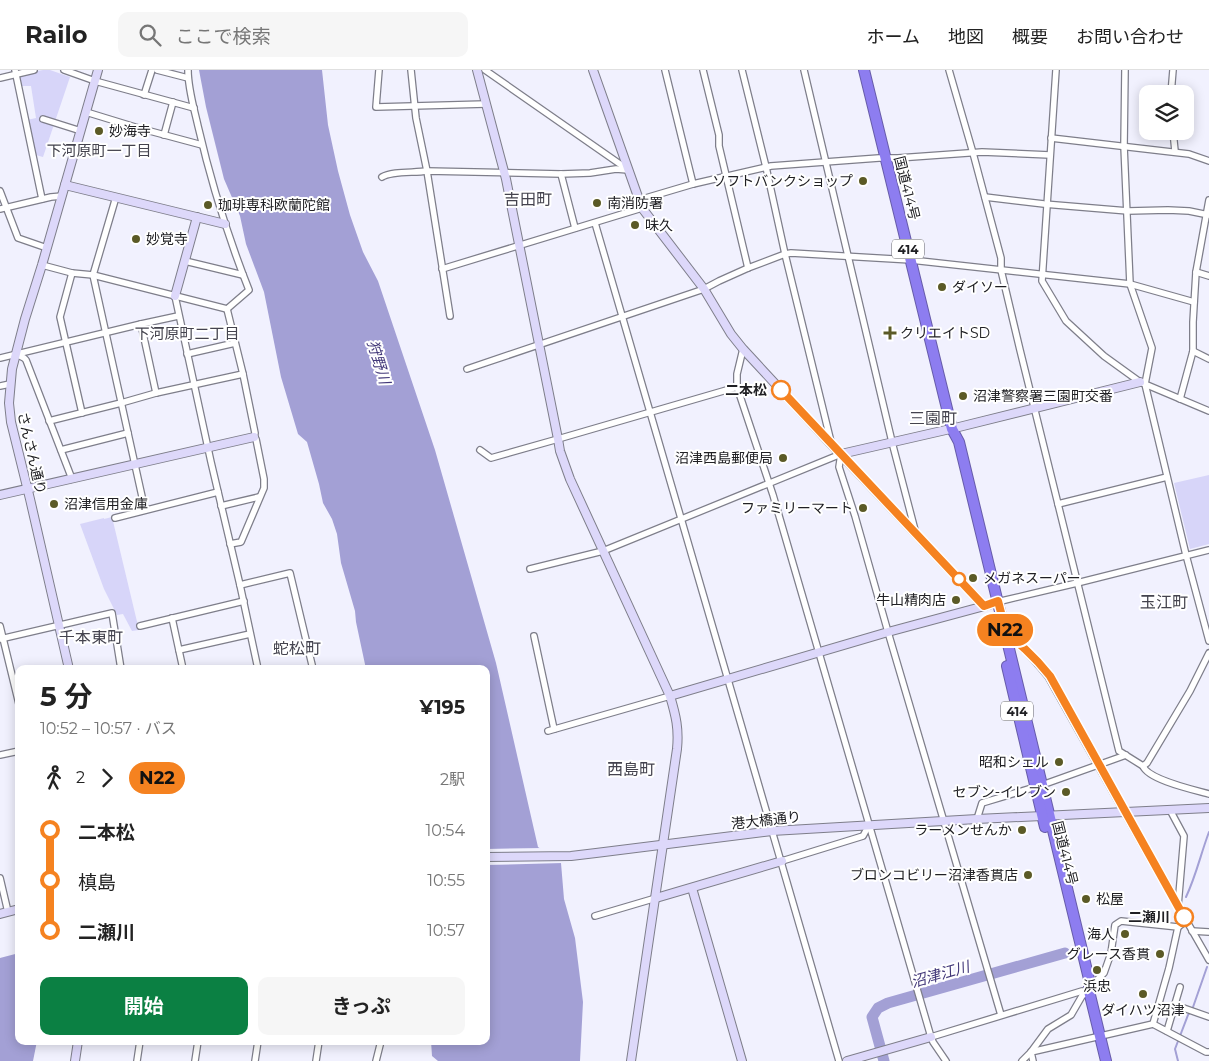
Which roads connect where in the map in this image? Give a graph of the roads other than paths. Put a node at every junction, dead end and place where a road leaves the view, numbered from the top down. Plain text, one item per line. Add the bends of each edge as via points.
1 (34, 70) edge
2 (64, 70) edge
3 (98, 70) edge
4 (152, 70) edge
5 (157, 70) edge
6 (188, 70) edge
7 (379, 70) edge
8 (411, 70) edge
9 (477, 70) edge
10 (485, 70) edge
11 (593, 70) edge
12 (665, 70) edge
13 (703, 70) edge
14 (742, 70) edge
15 (804, 70) edge
16 (864, 70) edge
17 (949, 70) edge
18 (1056, 70) edge
19 (1125, 70) edge
20 (1173, 70) edge
21 (16, 72) edge
22 (0, 78) edge
23 (188, 78) junction
24 (95, 81) junction
25 (1172, 85) edge
26 (144, 95) junction
27 (173, 102) junction
28 (486, 104) junction
29 (414, 106) junction
30 (194, 108) junction
31 (86, 112) junction
32 (43, 119) dead end
33 (80, 130) junction
34 (164, 135) junction
35 (1051, 138) junction
36 (1174, 140) edge
37 (202, 145) junction
38 (1124, 146) junction
39 (1175, 152) junction
40 (973, 153) junction
41 (1050, 155) junction
42 (886, 158) junction
43 (1209, 161) edge
44 (826, 163) junction
45 (766, 167) junction
46 (628, 170) junction
47 (427, 171) junction
48 (504, 172) junction
49 (561, 174) junction
50 (726, 176) junction
51 (382, 177) dead end
52 (693, 184) junction
53 (65, 185) junction
54 (0, 191) edge
55 (62, 196) junction
56 (116, 198) junction
57 (985, 198) junction
58 (42, 199) junction
59 (1209, 200) edge
60 (641, 204) junction
61 (1047, 204) junction
62 (3, 209) edge
63 (1128, 211) junction
64 (1208, 215) edge
65 (197, 217) junction
66 (595, 222) junction
67 (225, 224) junction
68 (575, 228) junction
69 (520, 244) junction
70 (47, 248) junction
71 (785, 254) junction
72 (848, 256) junction
73 (911, 260) junction
74 (185, 261) junction
75 (42, 265) junction
76 (748, 268) junction
77 (442, 269) junction
78 (1002, 270) junction
79 (1196, 272) junction
80 (72, 273) junction
81 (93, 275) junction
82 (243, 275) junction
83 (1042, 276) junction
84 (1209, 276) edge
85 (1130, 284) junction
86 (704, 289) junction
87 (175, 296) junction
88 (1194, 302) junction
89 (227, 308) junction
90 (178, 316) junction
91 (450, 316) dead end
92 (623, 317) junction
93 (141, 324) junction
94 (106, 332) junction
95 (66, 342) junction
96 (235, 344) junction
97 (540, 345) junction
98 (743, 349) junction
99 (1193, 351) junction
100 (16, 354) junction
101 (187, 354) junction
102 (0, 358) edge
103 (1209, 359) edge
104 (467, 369) dead end
105 (242, 374) junction
106 (1142, 383) junction
107 (10, 384) junction
108 (194, 384) junction
109 (0, 386) edge
110 (737, 386) junction
111 (156, 393) junction
112 (1180, 399) junction
113 (121, 403) junction
114 (1034, 407) junction
115 (1209, 411) edge
116 (82, 412) junction
117 (650, 412) junction
118 (49, 421) junction
119 (952, 428) junction
120 (128, 433) junction
121 (254, 437) junction
122 (558, 440) junction
123 (892, 442) junction
124 (831, 444) junction
125 (208, 448) junction
126 (61, 450) junction
127 (480, 450) dead end
128 (841, 454) junction
129 (135, 465) junction
130 (1167, 477) junction
131 (72, 479) junction
132 (768, 484) junction
133 (27, 489) junction
134 (218, 492) junction
135 (0, 495) edge
136 (259, 497) junction
137 (1058, 504) junction
138 (221, 506) junction
139 (145, 510) junction
140 (115, 518) dead end
141 (682, 519) junction
142 (916, 534) junction
143 (230, 544) junction
144 (1209, 550) edge
145 (603, 551) junction
146 (1186, 555) junction
147 (530, 568) dead end
148 (1077, 583) junction
149 (240, 585) junction
150 (244, 601) junction
151 (992, 604) junction
152 (172, 618) junction
153 (59, 625) junction
154 (0, 626) edge
155 (140, 626) dead end
156 (1002, 630) junction
157 (888, 632) junction
158 (250, 634) junction
159 (534, 636) dead end
160 (2, 639) edge
161 (1209, 641) edge
162 (179, 650) junction
163 (819, 653) junction
164 (1209, 653) edge
165 (68, 665) edge
166 (120, 665) edge
167 (182, 665) edge
168 (257, 665) edge
169 (312, 665) edge
170 (729, 679) junction
171 (15, 689) edge
172 (670, 696) junction
173 (15, 752) edge
174 (0, 755) edge
175 (1126, 755) junction
176 (1099, 765) junction
177 (1143, 766) junction
178 (1039, 786) junction
179 (1209, 794) edge
180 (1209, 808) edge
181 (1170, 810) junction
182 (1124, 812) junction
183 (1046, 816) junction
184 (977, 819) junction
185 (943, 821) junction
186 (869, 825) junction
187 (772, 831) junction
188 (663, 845) junction
189 (490, 857) edge
190 (782, 862) junction
191 (0, 878) edge
192 (692, 888) junction
193 (656, 898) junction
194 (1178, 906) junction
195 (4, 913) edge
196 (596, 916) dead end
197 (1186, 921) junction
198 (1178, 927) junction
199 (1192, 931) junction
200 (1209, 932) edge
201 (1209, 960) edge
202 (1180, 987) dead end
203 (1089, 991) junction
204 (1175, 1005) junction
205 (1001, 1015) junction
206 (1209, 1017) edge
207 (1153, 1024) junction
208 (1167, 1031) junction
209 (1100, 1036) junction
210 (931, 1037) junction
211 (77, 1045) edge
212 (139, 1045) edge
213 (197, 1045) edge
214 (257, 1045) edge
215 (318, 1045) edge
216 (380, 1045) edge
217 (1031, 1052) junction
218 (1209, 1052) edge
219 (75, 1061) edge
220 (137, 1061) edge
221 (195, 1061) edge
222 (254, 1061) edge
223 (316, 1061) edge
224 (376, 1061) edge
225 (632, 1061) edge
226 (742, 1061) edge
227 (839, 1061) edge
228 (846, 1061) edge
229 (946, 1061) edge
230 (1022, 1061) edge
231 (1033, 1061) edge
232 (1106, 1061) edge

1 - 21 street
2 - 24 street
3 - 24 street, さんさん通り
4 - 26 street
5 - 23 street
6 - 23 street
7 - 29 street via 376,107
8 - 29 street
9 - 28 street
10 - 46 street
11 - 46 street
12 - 52 street
13 - 50 street
14 - 45 street
15 - 44 street
16 - 42 highway, 国道414号 / 414
17 - 40 street
18 - 35 street
19 - 38 street
20 - 25 street
21 - 22 street
21 - 58 street
23 - 30 street
24 - 26 street
24 - 31 street, さんさん通り
26 - 27 street
27 - 30 street
27 - 34 street
28 - 29 street
28 - 48 street
29 - 47 street
30 - 37 street
31 - 33 street, さんさん通り
31 - 34 street
32 - 33 street
33 - 53 street, さんさん通り
34 - 37 street
35 - 38 street
35 - 41 street
36 - 39 street
37 - 67 street
38 - 39 street
38 - 63 street
39 - 43 street
40 - 41 street
40 - 42 street
40 - 57 street
41 - 61 street
42 - 44 street
42 - 73 highway, 国道414号 / 414
44 - 45 street
44 - 72 street
45 - 50 street
45 - 71 street
46 - 49 street
46 - 60 street
47 - 48 street
47 - 51 street
47 - 77 street
48 - 49 street
48 - 69 street
49 - 68 street
50 - 52 street
50 - 76 street
52 - 60 street
53 - 55 street, さんさん通り
53 - 56 street
54 - 62 street
55 - 58 street
55 - 70 street, さんさん通り
56 - 65 street
56 - 81 street
57 - 61 street
57 - 78 street
58 - 62 street
59 - 64 street
60 - 66 street
60 - 86 street
61 - 63 street
61 - 83 street
62 - 70 street via 18,238
63 - 64 street via 1189,211
63 - 85 street
64 - 79 street
65 - 67 street
65 - 74 street
66 - 68 street
66 - 92 street
67 - 82 street
68 - 69 street
69 - 77 street
69 - 97 street
70 - 75 street, さんさん通り
71 - 72 street
71 - 76 street
71 - 124 street
72 - 73 street
72 - 123 street
73 - 78 street
73 - 119 highway, 国道414号 / 414
74 - 82 street
74 - 87 street
75 - 80 street
75 - 100 street, さんさん通り
76 - 86 street
77 - 91 street
78 - 83 street
78 - 114 street
79 - 84 street
79 - 88 street
80 - 81 street
80 - 95 street via 60,317
81 - 87 street
81 - 94 street
82 - 89 street via 249,290
83 - 85 street
83 - 106 street via 1066,321 1104,356
85 - 88 street
85 - 106 street via 1152,348
86 - 92 street
86 - 98 street
87 - 89 street
87 - 90 street
88 - 99 street
89 - 96 street
90 - 93 street
90 - 101 street
92 - 97 street
92 - 117 street
93 - 94 street
93 - 111 street
94 - 95 street
94 - 113 street
95 - 100 street
95 - 116 street
96 - 101 street
96 - 105 street
97 - 104 street
97 - 122 street
98 - 110 street
98 - 124 street
99 - 103 street
99 - 112 street
100 - 102 street
100 - 107 street, さんさん通り
100 - 118 street via 26,360
101 - 108 street
105 - 108 street
105 - 121 street
106 - 112 street
106 - 114 street
106 - 130 street
107 - 109 street
107 - 133 street, さんさん通り via 10,422
108 - 111 street
108 - 125 street
110 - 117 street
110 - 132 street
111 - 113 street
112 - 115 street
113 - 116 street
113 - 120 street
114 - 119 street
114 - 137 street
116 - 118 street
117 - 122 street
117 - 141 street
118 - 126 street
119 - 123 street
119 - 151 highway, 国道414号 / 414 via 952,444
120 - 126 street
120 - 129 street
121 - 125 street
121 - 136 street via 264,479
122 - 127 street via 491,458
122 - 145 street via 567,472
123 - 128 street
123 - 142 street
124 - 128 street
125 - 129 street
125 - 134 street
126 - 131 street
128 - 132 street
128 - 142 street
128 - 157 street via 838,467
129 - 131 street
129 - 139 street
130 - 137 street
130 - 146 street
131 - 133 street
132 - 141 street
132 - 163 street
133 - 135 street
133 - 153 street, さんさん通り
134 - 138 street
134 - 139 street
136 - 138 street
136 - 143 street via 241,542
137 - 148 street
138 - 143 street
139 - 140 street
141 - 145 street
141 - 170 street
142 - 151 street
143 - 149 street
144 - 146 street
145 - 147 street
145 - 172 street
146 - 148 street
146 - 161 street
148 - 151 street
148 - 175 street via 1119,751
149 - 150 street
149 - 169 street via 290,573
150 - 152 street
150 - 158 street
151 - 156 highway, 国道414号 / 414
151 - 157 street
152 - 155 street
152 - 162 street
153 - 160 street
153 - 165 street, さんさん通り
153 - 166 street via 112,613
154 - 160 street
156 - 176 street via 1050,676
156 - 178 highway, 国道414号 / 414
157 - 163 street
157 - 185 street
158 - 162 street
158 - 168 street
159 - 172 street via 551,730
160 - 171 street
162 - 167 street
163 - 170 street
163 - 186 street
164 - 177 street via 1190,691
170 - 172 street
170 - 187 street
172 - 188 street via 678,733
173 - 174 street
175 - 176 street
175 - 177 street
176 - 178 street
176 - 182 street
177 - 179 street via 1154,777
178 - 183 highway, 国道414号 / 414
178 - 184 street via 982,803
180 - 181 street, 港大橋通り
181 - 182 street, 港大橋通り
181 - 194 street via 1184,836
182 - 183 street, 港大橋通り
182 - 194 street
183 - 184 street, 港大橋通り
183 - 203 highway, 国道414号 / 414 via 1083,982
184 - 185 street, 港大橋通り
185 - 186 street, 港大橋通り
185 - 205 street
186 - 187 street, 港大橋通り
186 - 190 street via 863,836
186 - 210 street
187 - 188 street, 港大橋通り
187 - 190 street
188 - 189 street, 港大橋通り via 571,856
188 - 193 street
190 - 192 street
190 - 227 street
191 - 195 street
192 - 193 street
192 - 226 street
193 - 196 street
193 - 225 street
194 - 197 street
197 - 198 street
197 - 199 street
198 - 203 street via 1121,921 1115,925 1108,964
198 - 207 street
199 - 200 street
199 - 201 street
202 - 204 street
203 - 205 street
203 - 209 highway, 国道414号 / 414
203 - 217 street via 1082,996 1071,1015 1047,1030
204 - 206 street
204 - 208 street
205 - 210 street
207 - 208 street
207 - 209 street
208 - 218 street
209 - 217 street
209 - 232 highway, 国道414号 / 414
210 - 228 street
210 - 229 street
211 - 219 street
212 - 220 street
213 - 221 street
214 - 222 street
215 - 223 street
216 - 224 street
217 - 230 street
217 - 231 street

